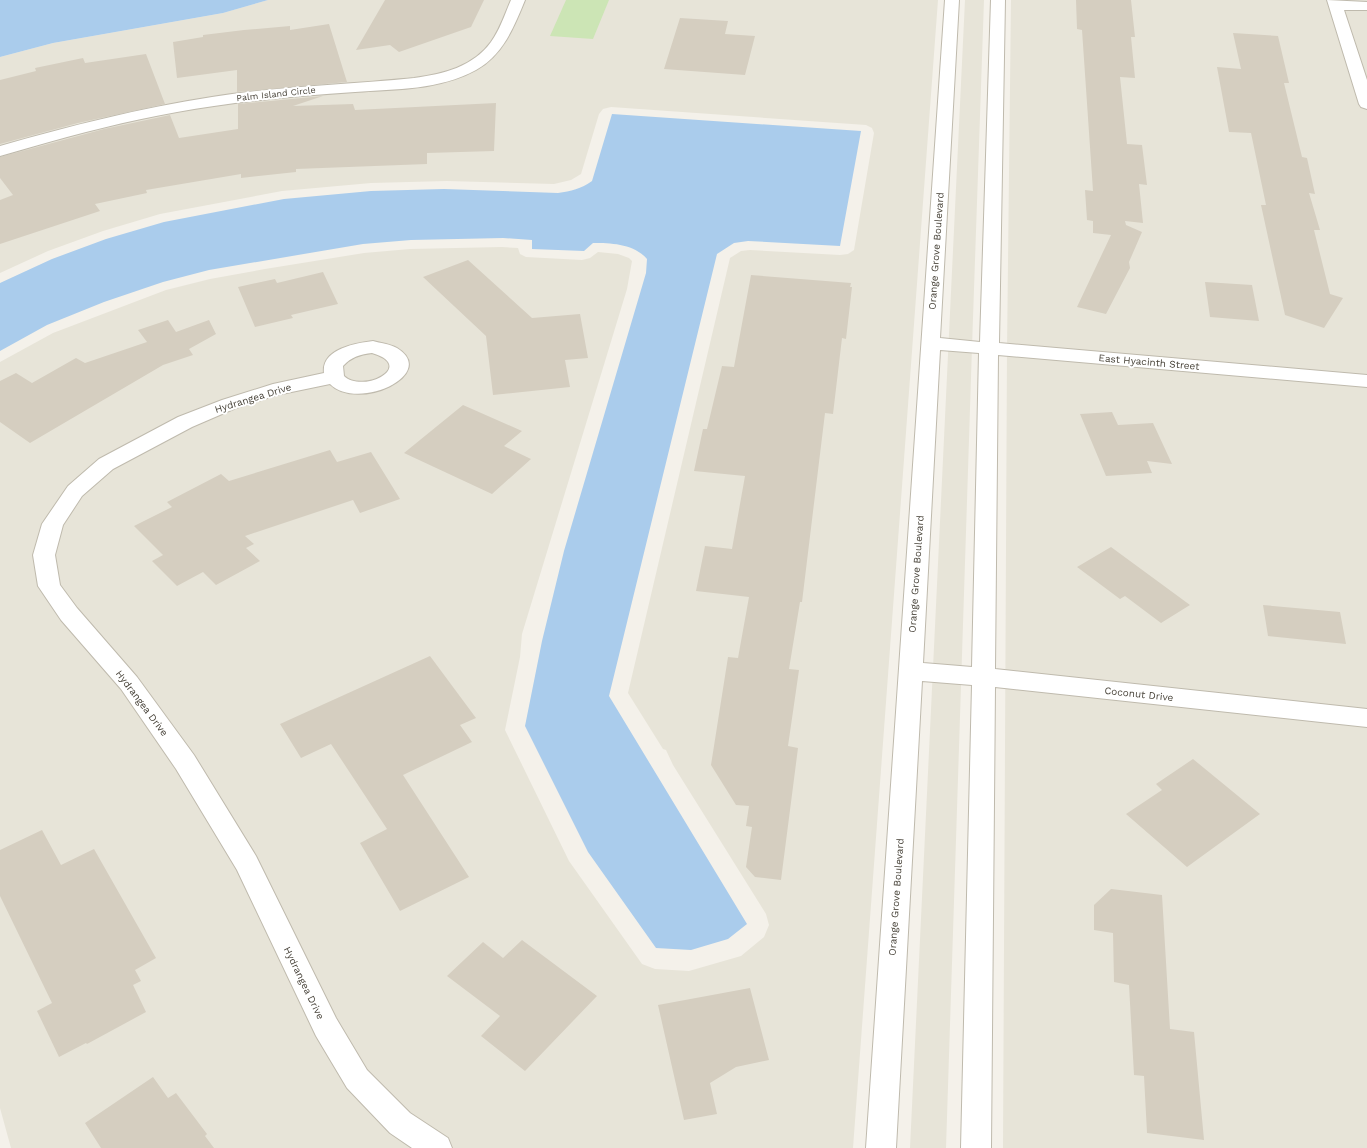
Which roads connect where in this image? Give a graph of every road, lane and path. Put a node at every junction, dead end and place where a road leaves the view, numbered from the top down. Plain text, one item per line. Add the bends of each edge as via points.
1 (518, 0) edge
2 (952, 0) edge
3 (998, 0) edge
4 (1335, 2) edge
5 (1367, 6) edge
6 (1367, 104) edge
7 (0, 151) edge
8 (930, 343) junction
9 (989, 349) junction
10 (334, 377) dead end
11 (1367, 381) edge
12 (910, 671) junction
13 (984, 677) junction
14 (1367, 718) edge
15 (437, 1148) edge
16 (881, 1148) edge
17 (976, 1148) edge

1 - 7 street, Palm Island Circle via 502,39 490,53 470,67 442,78 409,84 243,97 167,109 52,135
2 - 8 street, Orange Grove Boulevard
3 - 9 street
4 - 5 street
4 - 6 street
8 - 9 street, East Hyacinth Street
8 - 12 street, Orange Grove Boulevard
9 - 11 street, East Hyacinth Street
9 - 13 street
10 - 15 street, Hydrangea Drive via 273,390 229,404 185,422 106,464 75,491 52,524 44,555 49,586 69,614 129,683 181,756 247,864 326,1027 357,1079 400,1123
12 - 13 street, Coconut Drive
12 - 16 street, Orange Grove Boulevard
13 - 14 street, Coconut Drive
13 - 17 street

